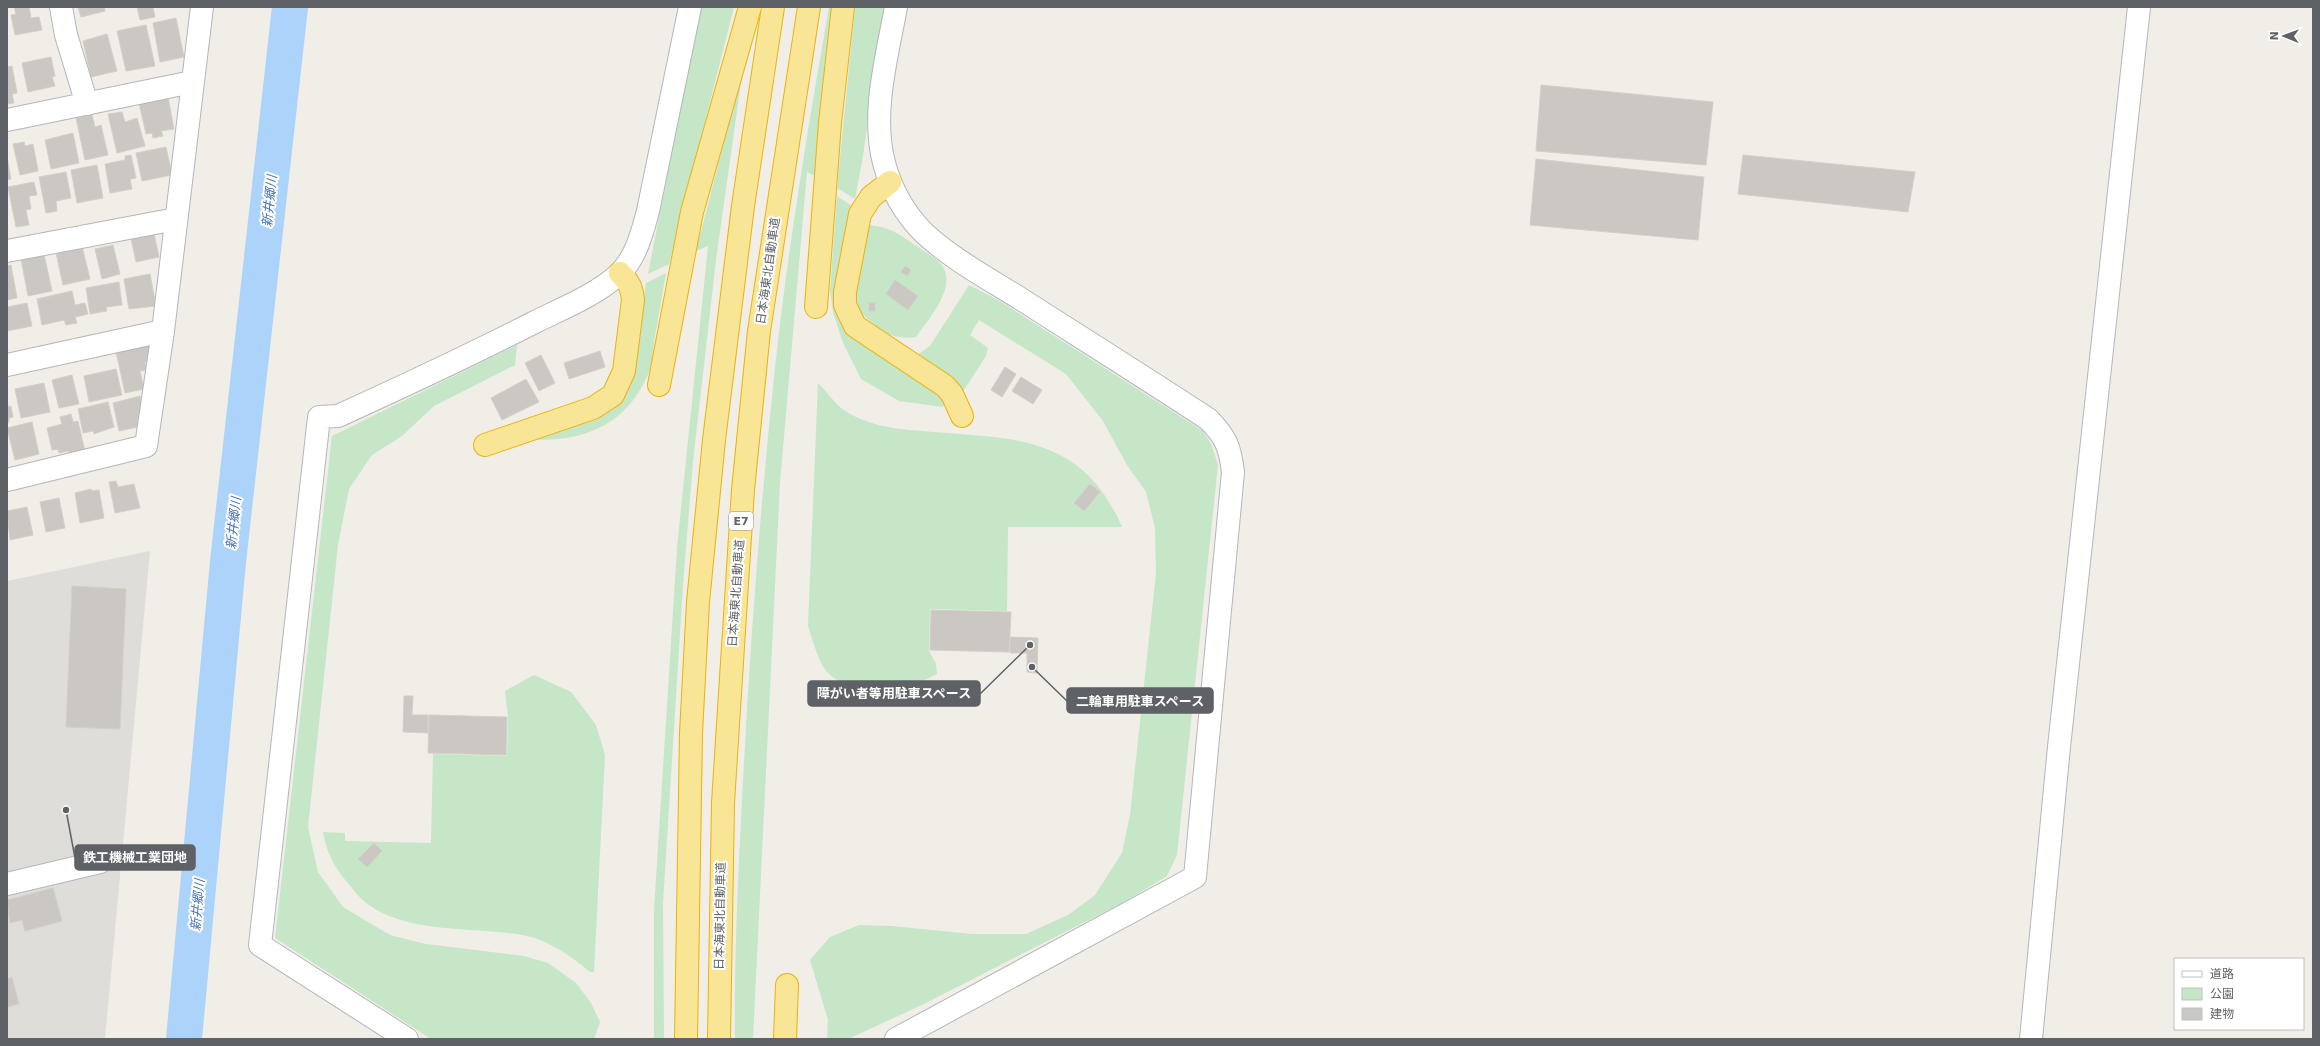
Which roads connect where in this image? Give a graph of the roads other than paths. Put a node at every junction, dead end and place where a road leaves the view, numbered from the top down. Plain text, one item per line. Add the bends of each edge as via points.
1 (61, 7) edge
2 (202, 7) edge
3 (690, 7) edge
4 (750, 7) edge
5 (773, 7) edge
6 (809, 7) edge
7 (843, 7) edge
8 (896, 7) edge
9 (2139, 7) edge
10 (192, 82) junction
11 (87, 104) junction
12 (7, 120) edge
13 (890, 182) junction
14 (176, 219) junction
15 (7, 251) edge
16 (620, 274) junction
17 (816, 307) dead end
18 (163, 331) junction
19 (7, 365) edge
20 (659, 385) dead end
21 (962, 416) dead end
22 (485, 445) dead end
23 (7, 480) edge
24 (100, 862) dead end
25 (7, 884) edge
26 (787, 986) dead end
27 (407, 1039) edge
28 (686, 1039) edge
29 (720, 1039) edge
30 (784, 1039) edge
31 (896, 1039) edge
32 (2032, 1039) edge

1 - 11 street via 66,35
2 - 10 street
3 - 16 street via 648,211 632,258
4 - 20 highway via 692,212
5 - 28 highway via 743,206 714,440 698,602 691,733
6 - 29 highway, 日本海東北自動車道 / E7 via 759,332 743,490 723,803
7 - 17 highway via 830,123
8 - 13 street via 879,116 884,162
9 - 32 street via 2060,739
10 - 11 street
10 - 14 street
11 - 12 street
13 - 21 highway via 871,197 860,214 845,292 845,305 855,326 945,386 952,394
13 - 31 street via 908,214 941,246 1208,419 1221,432 1230,448 1233,472 1195,877
14 - 15 street
14 - 18 street
16 - 22 highway via 632,290 633,300 624,371 613,395 593,408
16 - 27 street via 590,294 467,357 338,416 319,417 260,945
18 - 19 street
18 - 23 street via 146,446
24 - 25 street
26 - 30 highway

